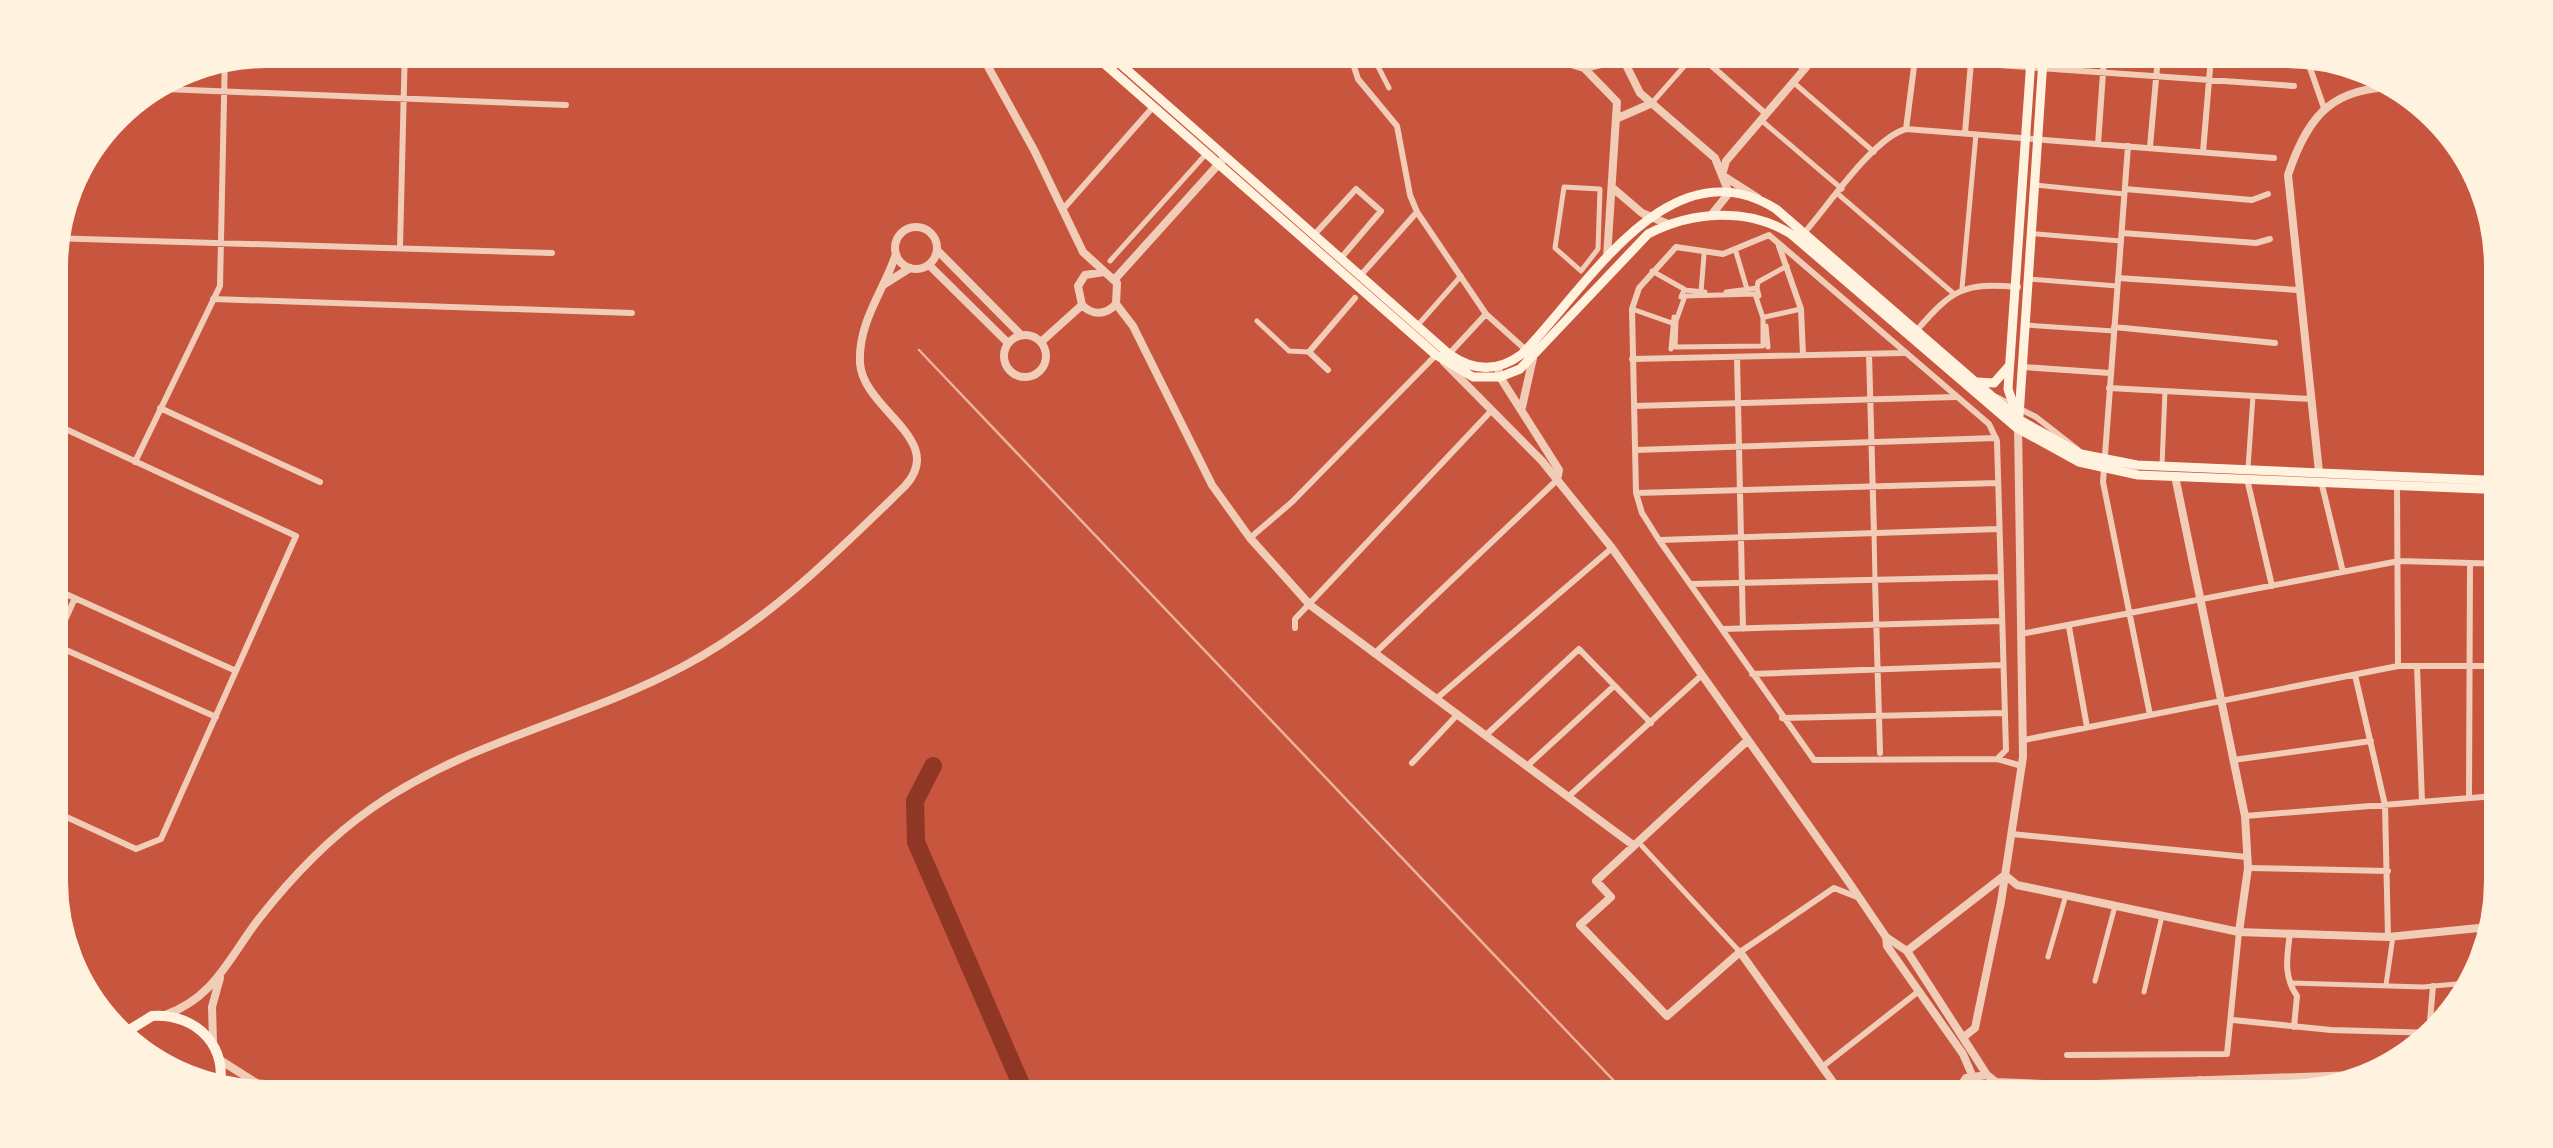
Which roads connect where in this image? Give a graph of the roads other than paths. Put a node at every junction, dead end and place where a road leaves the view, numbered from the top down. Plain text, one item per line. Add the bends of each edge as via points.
1 (404, 62) edge
2 (985, 62) edge
3 (1102, 62) edge
4 (1117, 62) edge
5 (1353, 62) edge
6 (1376, 62) edge
7 (1565, 62) edge
8 (1607, 62) edge
9 (1625, 62) edge
10 (1688, 62) edge
11 (1704, 62) edge
12 (1797, 62) edge
13 (1809, 62) edge
14 (1915, 62) edge
15 (1972, 62) joint
16 (2030, 62) edge
17 (2042, 62) edge
18 (2104, 62) edge
19 (2157, 62) edge
20 (2211, 62) edge
21 (2308, 64) edge
22 (2030, 66) junction
23 (2042, 66) junction
24 (225, 67) edge
25 (1584, 68) junction
26 (1804, 68) junction
27 (2103, 73) junction
28 (2156, 78) junction
29 (2209, 80) junction
30 (1793, 82) junction
31 (2294, 86) dead end
32 (1390, 88) dead end
33 (2385, 88) edge
34 (166, 89) edge
35 (224, 92) junction
36 (402, 97) junction
37 (1650, 104) junction
38 (566, 105) dead end
39 (1153, 107) junction
40 (2324, 108) junction
41 (1764, 117) junction
42 (1618, 118) junction
43 (1906, 129) junction
44 (1965, 134) junction
45 (1976, 134) junction
46 (2026, 138) junction
47 (2038, 139) junction
48 (2098, 144) junction
49 (2128, 146) junction
50 (2150, 148) junction
51 (1874, 152) junction
52 (2203, 152) junction
53 (1206, 154) junction
54 (2274, 158) dead end
55 (1222, 161) junction
56 (1722, 175) junction
57 (2034, 185) junction
58 (1600, 189) joint
59 (1614, 189) junction
60 (1840, 191) junction
61 (2124, 191) junction
62 (1730, 193) junction
63 (2268, 194) dead end
64 (1758, 198) junction
65 (1064, 208) junction
66 (1417, 212) junction
67 (1712, 214) junction
68 (1650, 217) junction
69 (1668, 224) junction
70 (1805, 232) junction
71 (2038, 234) dead end
72 (1314, 236) junction
73 (2121, 237) junction
74 (65, 239) edge
75 (2270, 239) dead end
76 (220, 244) junction
77 (1779, 246) junction
78 (400, 247) junction
79 (937, 250) junction
80 (1083, 252) junction
81 (1736, 252) junction
82 (552, 253) dead end
83 (896, 254) junction
84 (1704, 254) junction
85 (1340, 259) junction
86 (1110, 261) dead end
87 (1606, 261) junction
88 (929, 265) junction
89 (1786, 266) junction
90 (910, 268) junction
91 (1652, 271) junction
92 (1104, 272) junction
93 (1360, 276) junction
94 (1462, 276) junction
95 (1115, 279) junction
96 (1081, 280) junction
97 (2118, 282) junction
98 (2028, 283) junction
99 (883, 284) junction
100 (2016, 287) junction
101 (1757, 288) junction
102 (1962, 288) junction
103 (1748, 289) junction
104 (1684, 290) junction
105 (2298, 290) junction
106 (1701, 292) junction
107 (1952, 293) junction
108 (1355, 298) dead end
109 (213, 299) junction
110 (1116, 304) junction
111 (1082, 306) junction
112 (1801, 309) junction
113 (1632, 310) junction
114 (632, 313) dead end
115 (1486, 314) junction
116 (1765, 316) junction
117 (1257, 321) dead end
118 (1672, 323) junction
119 (2026, 325) junction
120 (1417, 326) junction
121 (2114, 329) junction
122 (1917, 330) junction
123 (1020, 335) junction
124 (1041, 342) junction
125 (2275, 343) dead end
126 (1008, 344) junction
127 (1768, 347) dead end
128 (1673, 348) junction
129 (1309, 352) junction
130 (1906, 353) junction
131 (1449, 354) junction
132 (1529, 354) junction
133 (1868, 354) junction
134 (1436, 355) junction
135 (1803, 355) junction
136 (1737, 357) junction
137 (1632, 359) junction
138 (2010, 364) junction
139 (2023, 366) junction
140 (1328, 370) dead end
141 (1499, 372) junction
142 (2110, 373) junction
143 (1975, 381) junction
144 (2109, 388) junction
145 (2165, 391) junction
146 (1990, 395) junction
147 (2253, 396) junction
148 (1957, 397) junction
149 (1870, 400) junction
150 (2311, 400) junction
151 (1738, 403) junction
152 (1522, 406) junction
153 (1634, 406) junction
154 (160, 408) junction
155 (1492, 410) junction
156 (2017, 414) junction
157 (63, 428) edge
158 (1996, 438) junction
159 (1871, 442) junction
160 (1739, 446) junction
161 (1636, 450) junction
162 (134, 462) junction
163 (2103, 466) junction
164 (2162, 466) junction
165 (2248, 474) junction
166 (2175, 476) junction
167 (2320, 476) junction
168 (1557, 480) junction
169 (2490, 481) edge
170 (320, 482) dead end
171 (1998, 483) junction
172 (2397, 484) junction
173 (1872, 486) junction
174 (2490, 489) edge
175 (1740, 490) junction
176 (1636, 493) junction
177 (1998, 529) junction
178 (1874, 533) junction
179 (1741, 537) junction
180 (1250, 538) junction
181 (1659, 540) junction
182 (1612, 548) junction
183 (2399, 561) junction
184 (2470, 562) junction
185 (2490, 563) edge
186 (2342, 572) junction
187 (2000, 577) junction
188 (1875, 580) junction
189 (1742, 583) junction
190 (1690, 584) junction
191 (2272, 586) junction
192 (62, 592) edge
193 (75, 598) junction
194 (2200, 600) junction
195 (1310, 606) junction
196 (2129, 615) junction
197 (2002, 620) junction
198 (62, 621) edge
199 (1876, 624) junction
200 (2069, 626) junction
201 (1296, 628) dead end
202 (1743, 629) junction
203 (1722, 630) junction
204 (2021, 634) junction
205 (62, 647) edge
206 (1374, 654) junction
207 (2003, 665) junction
208 (2398, 666) junction
209 (2417, 666) junction
210 (2469, 666) junction
211 (2490, 666) edge
212 (1878, 670) junction
213 (236, 671) junction
214 (1752, 674) junction
215 (2355, 674) junction
216 (1702, 675) junction
217 (1614, 685) junction
218 (1436, 699) junction
219 (2221, 702) junction
220 (2004, 713) junction
221 (1458, 714) junction
222 (2150, 714) junction
223 (1879, 716) junction
224 (216, 717) junction
225 (1782, 718) junction
226 (1651, 723) junction
227 (2087, 728) junction
228 (1486, 735) junction
229 (1748, 740) junction
230 (2024, 740) junction
231 (2371, 741) junction
232 (2006, 750) junction
233 (1880, 757) junction
234 (1998, 759) junction
235 (2233, 760) junction
236 (2023, 761) junction
237 (1412, 763) dead end
238 (1527, 766) junction
239 (2490, 796) edge
240 (1568, 797) junction
241 (2469, 798) junction
242 (2422, 802) junction
243 (2385, 804) junction
244 (62, 815) edge
245 (2245, 816) junction
246 (2012, 834) junction
247 (1637, 845) junction
248 (2248, 857) junction
249 (2248, 868) junction
250 (2388, 871) junction
251 (2005, 875) junction
252 (2066, 895) junction
253 (1857, 898) junction
254 (1980, 898) junction
255 (1998, 906) junction
256 (2115, 906) junction
257 (2162, 916) junction
258 (2486, 927) edge
259 (2239, 932) junction
260 (2290, 932) junction
261 (2391, 936) junction
262 (1886, 937) junction
263 (1907, 951) junction
264 (1740, 952) junction
265 (2048, 957) dead end
266 (221, 976) junction
267 (1910, 979) junction
268 (2095, 980) dead end
269 (2288, 983) junction
270 (2462, 983) edge
271 (2386, 985) junction
272 (2433, 986) junction
273 (1918, 991) junction
274 (2144, 992) dead end
275 (165, 1015) junction
276 (1939, 1020) junction
277 (2233, 1020) junction
278 (2432, 1024) edge
279 (2294, 1027) junction
280 (127, 1030) edge
281 (2423, 1033) edge
282 (1965, 1036) junction
283 (213, 1042) junction
284 (2067, 1055) dead end
285 (220, 1060) junction
286 (1822, 1066) junction
287 (1972, 1074) junction
288 (1987, 1075) junction
289 (2352, 1075) edge
290 (219, 1080) edge
291 (2200, 1080) junction
292 (1996, 1082) junction
293 (2100, 1084) joint
294 (1836, 1085) edge
295 (1962, 1085) edge
296 (1997, 1085) edge
297 (2014, 1085) edge
298 (2055, 1085) edge
299 (2200, 1085) edge
300 (261, 1086) edge

1 - 36 street
2 - 65 street
3 - 39 main road
4 - 55 main road
5 - 66 street via 1358,79 1397,126
6 - 32 street
7 - 25 street
8 - 25 street
9 - 37 street
10 - 37 street
11 - 41 street
12 - 26 street
13 - 26 street
14 - 43 street
15 - 22 street
15 - 44 street
16 - 22 main road
17 - 23 main road
18 - 27 street
19 - 28 street
20 - 29 street
21 - 40 street
22 - 23 street
22 - 46 main road
23 - 27 street
23 - 47 main road
24 - 35 street
25 - 42 street via 1617,102
26 - 30 street
27 - 28 street
27 - 48 street
28 - 29 street
28 - 50 street
29 - 31 street
29 - 52 street
30 - 41 street
30 - 51 street
33 - 40 street
34 - 35 street
35 - 36 street
35 - 76 street
36 - 38 street
36 - 78 street
37 - 42 street
37 - 56 street via 1715,158
39 - 53 main road
39 - 65 street
40 - 105 street via 2299,142 2288,176
41 - 56 street
41 - 60 street
42 - 59 street
43 - 44 street
43 - 51 street
44 - 45 street
45 - 46 street
45 - 102 street
46 - 47 street
46 - 100 main road
47 - 48 street
47 - 57 main road
48 - 49 street
49 - 50 street
49 - 61 street
50 - 52 street
51 - 60 street
52 - 54 street
53 - 55 main road
53 - 86 street
55 - 72 main road
55 - 95 street
55 - 134 main road
56 - 62 street
56 - 64 street
57 - 61 street
57 - 98 main road
58 - 58 street via 1564,187 1555,248 1580,271 1598,249
59 - 68 street
59 - 87 street
60 - 70 street
60 - 107 street
61 - 63 street via 2252,200
61 - 73 street
62 - 64 main road
62 - 67 street
62 - 68 main road via 1702,191
64 - 70 main road
65 - 80 street
66 - 93 street
66 - 94 street
67 - 69 main road
67 - 156 main road via 1760,220 1791,234
68 - 69 street
68 - 87 main road
69 - 132 main road via 1631,248
70 - 122 main road
71 - 73 street
72 - 85 main road
72 - 85 street via 1356,189 1382,211
73 - 75 street
73 - 97 street
74 - 76 street
76 - 78 street
76 - 109 street via 220,286
77 - 81 street via 1764,235
77 - 89 street
77 - 130 street
78 - 82 street
79 - 83 street via 929,231 913,227 898,237
79 - 88 street
79 - 123 street
80 - 92 street
80 - 96 street
81 - 84 street
81 - 103 street
83 - 90 street
83 - 99 street
84 - 91 street via 1676,247
84 - 106 street
85 - 93 main road
87 - 132 main road
88 - 90 street
88 - 126 street
89 - 101 street
89 - 112 street
90 - 99 street
91 - 104 street
91 - 113 street
92 - 95 street
92 - 96 street
93 - 120 main road
94 - 115 street
94 - 120 street
95 - 110 street
96 - 111 street
97 - 98 street
97 - 105 street
97 - 121 street
98 - 100 street
98 - 119 main road
99 - 266 street via 863,332 860,364 873,398 916,448 917,463 905,486 776,607 735,636 679,668 439,766 371,809 295,878
100 - 102 street
100 - 138 main road
101 - 103 street
101 - 116 street
102 - 107 street
103 - 106 street
104 - 106 street
104 - 118 street
105 - 150 street
107 - 122 street
108 - 129 street
109 - 114 street
109 - 154 street
110 - 111 street via 1100,314
110 - 180 street via 1212,485
111 - 124 street
112 - 116 street
112 - 135 street
113 - 118 street
113 - 137 street
115 - 131 street
115 - 132 street
116 - 127 street
117 - 129 street via 1289,351
118 - 128 street
119 - 121 street
119 - 139 main road
120 - 131 main road
121 - 125 street
121 - 142 street
122 - 143 main road
123 - 124 street
123 - 126 street
124 - 126 street via 1046,362 1025,376 1006,364
128 - 128 street via 1685,296 1756,294 1763,346
129 - 140 street
130 - 133 street
130 - 148 street
131 - 141 main road
132 - 141 main road
132 - 152 street
133 - 135 street
133 - 149 street
134 - 141 main road via 1474,378
134 - 155 street
134 - 180 street
135 - 136 street
136 - 137 street
136 - 151 street
137 - 153 street
138 - 143 main road via 1994,382
138 - 156 main road via 2008,390
139 - 142 street
139 - 156 main road
141 - 152 street
142 - 144 street
143 - 146 main road
144 - 145 street
144 - 163 street
145 - 147 street
145 - 164 street
146 - 156 main road
146 - 156 street
147 - 150 street
147 - 165 street
148 - 149 street
148 - 158 street
149 - 151 street
149 - 159 street
150 - 167 street
151 - 153 street
151 - 160 street
152 - 168 street via 1559,470
153 - 161 street
154 - 162 street
154 - 170 street
155 - 168 street
155 - 195 street
156 - 163 main road
156 - 163 main road
156 - 204 street
157 - 162 street
158 - 159 street
158 - 171 street
159 - 160 street
159 - 173 street
160 - 161 street
160 - 175 street
161 - 176 street
162 - 213 street via 296,536
163 - 164 main road
163 - 166 main road
163 - 196 street
164 - 165 main road
165 - 166 main road
165 - 167 main road
165 - 191 street
166 - 194 street
167 - 169 main road
167 - 172 main road
167 - 186 street
168 - 182 street
168 - 206 street
171 - 173 street
171 - 177 street
172 - 174 main road
172 - 183 street
173 - 175 street
173 - 178 street
175 - 176 street
175 - 179 street
176 - 181 street
177 - 178 street
177 - 187 street
178 - 179 street
178 - 188 street
179 - 181 street
179 - 189 street
180 - 195 street
181 - 190 street
182 - 216 street
182 - 218 street
183 - 184 street
183 - 186 street
183 - 208 street
184 - 185 street
184 - 210 street
186 - 191 street
187 - 188 street
187 - 197 street
188 - 189 street
188 - 199 street
189 - 190 street
189 - 202 street
190 - 203 street
191 - 194 street
192 - 193 street
193 - 198 street
193 - 213 street
194 - 196 street
194 - 219 street
195 - 201 street via 1295,619
195 - 206 street
196 - 200 street
196 - 222 street
197 - 199 street
197 - 207 street
199 - 202 street
199 - 212 street
200 - 204 street
200 - 227 street
202 - 203 street
203 - 214 street
204 - 230 street
205 - 224 street
206 - 218 street
207 - 212 street
207 - 220 street
208 - 209 street
208 - 215 street
209 - 210 street
209 - 242 street
210 - 211 street
210 - 241 street
212 - 214 street
212 - 223 street
213 - 224 street
214 - 225 street
215 - 219 street
215 - 231 street
216 - 226 street
216 - 229 street
217 - 226 street
217 - 228 street via 1579,648
217 - 238 street
218 - 221 street
219 - 222 street
219 - 235 street
220 - 223 street
220 - 232 street
221 - 228 street
221 - 237 street
222 - 227 street
223 - 225 street
223 - 233 street
224 - 244 street via 167,828 147,848
225 - 233 street via 1807,755 1822,763
226 - 240 street
227 - 230 street
228 - 238 street
229 - 247 street
229 - 253 street
230 - 236 street
231 - 235 street
231 - 243 street
232 - 234 street
232 - 236 street
233 - 234 street
234 - 236 street
235 - 245 street
236 - 246 street
238 - 240 street
239 - 241 street
240 - 247 street
241 - 242 street
242 - 243 street
243 - 245 street
243 - 250 street
245 - 248 street
246 - 248 street
246 - 251 street
247 - 264 street
247 - 264 street via 1596,882 1611,897 1580,925 1667,1016
248 - 249 street
249 - 250 street
249 - 259 street
250 - 261 street
251 - 252 street via 2017,885
251 - 254 street
251 - 255 street
252 - 256 street
252 - 265 street
253 - 262 street
253 - 264 street via 1834,888
254 - 255 street
254 - 263 street
255 - 282 street via 1975,1028
256 - 257 street
256 - 268 street
257 - 259 street
257 - 274 street
258 - 261 street
259 - 260 street
259 - 277 street
260 - 261 street
260 - 269 street
261 - 271 street
262 - 263 street
262 - 267 street
263 - 267 street
263 - 282 street
264 - 286 street
266 - 275 street via 194,1002
266 - 283 street via 212,1007
267 - 273 street
269 - 271 street
269 - 279 street via 2297,996
270 - 272 street
271 - 272 street
272 - 278 street
273 - 276 street
273 - 286 street
275 - 280 main road
275 - 283 main road via 192,1023
276 - 282 street
276 - 287 street
277 - 279 street
277 - 284 street via 2227,1054
279 - 281 street
282 - 288 street
283 - 285 main road
285 - 290 main road
285 - 300 street
286 - 294 street
287 - 288 street
287 - 295 street
288 - 292 street
289 - 291 street
291 - 293 street
291 - 299 street
292 - 296 street
292 - 297 street
293 - 298 street

